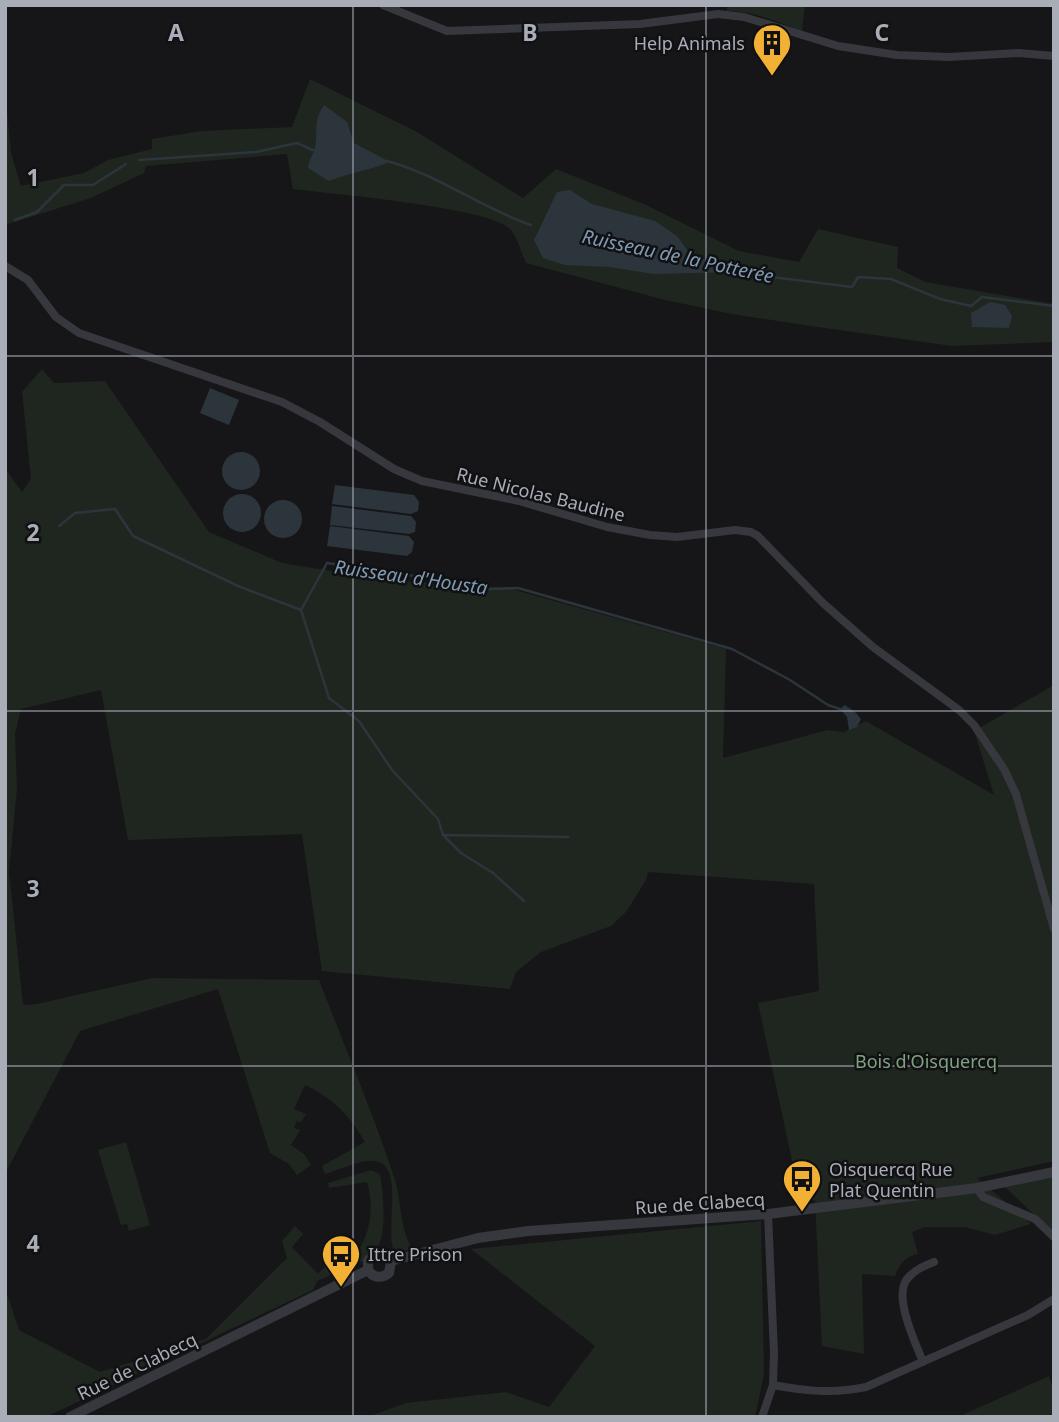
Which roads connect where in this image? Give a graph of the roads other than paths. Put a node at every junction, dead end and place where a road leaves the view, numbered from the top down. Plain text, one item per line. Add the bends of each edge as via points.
1 (383, 5) edge
2 (1054, 56) edge
3 (5, 266) edge
4 (1054, 929) edge
5 (1054, 1172) edge
6 (977, 1188) junction
7 (768, 1214) junction
8 (1054, 1237) edge
9 (391, 1261) junction
10 (934, 1262) dead end
11 (368, 1270) junction
12 (1054, 1299) edge
13 (923, 1363) junction
14 (773, 1385) junction
15 (70, 1417) edge
16 (762, 1417) edge

1 - 2 street via 447,31 640,23 718,14 744,16 838,46 888,54
3 - 4 street, Rue Nicolas Baudine via 28,280 56,317 79,333 282,402 422,481 650,535 751,532 823,603 873,647 960,710 982,736 1016,794
5 - 6 street, Rue de Clabecq
6 - 7 street, Rue de Clabecq
6 - 8 street via 983,1197 1035,1219
7 - 9 street, Rue de Clabecq via 528,1231 465,1241
7 - 14 street
9 - 11 street, Rue de Clabecq via 391,1269 382,1277
9 - 11 street, Rue de Clabecq via 374,1254
10 - 13 street via 918,1268 903,1286 909,1327
11 - 15 street, Rue de Clabecq
12 - 13 street
13 - 14 street via 866,1387 841,1392
14 - 16 street

